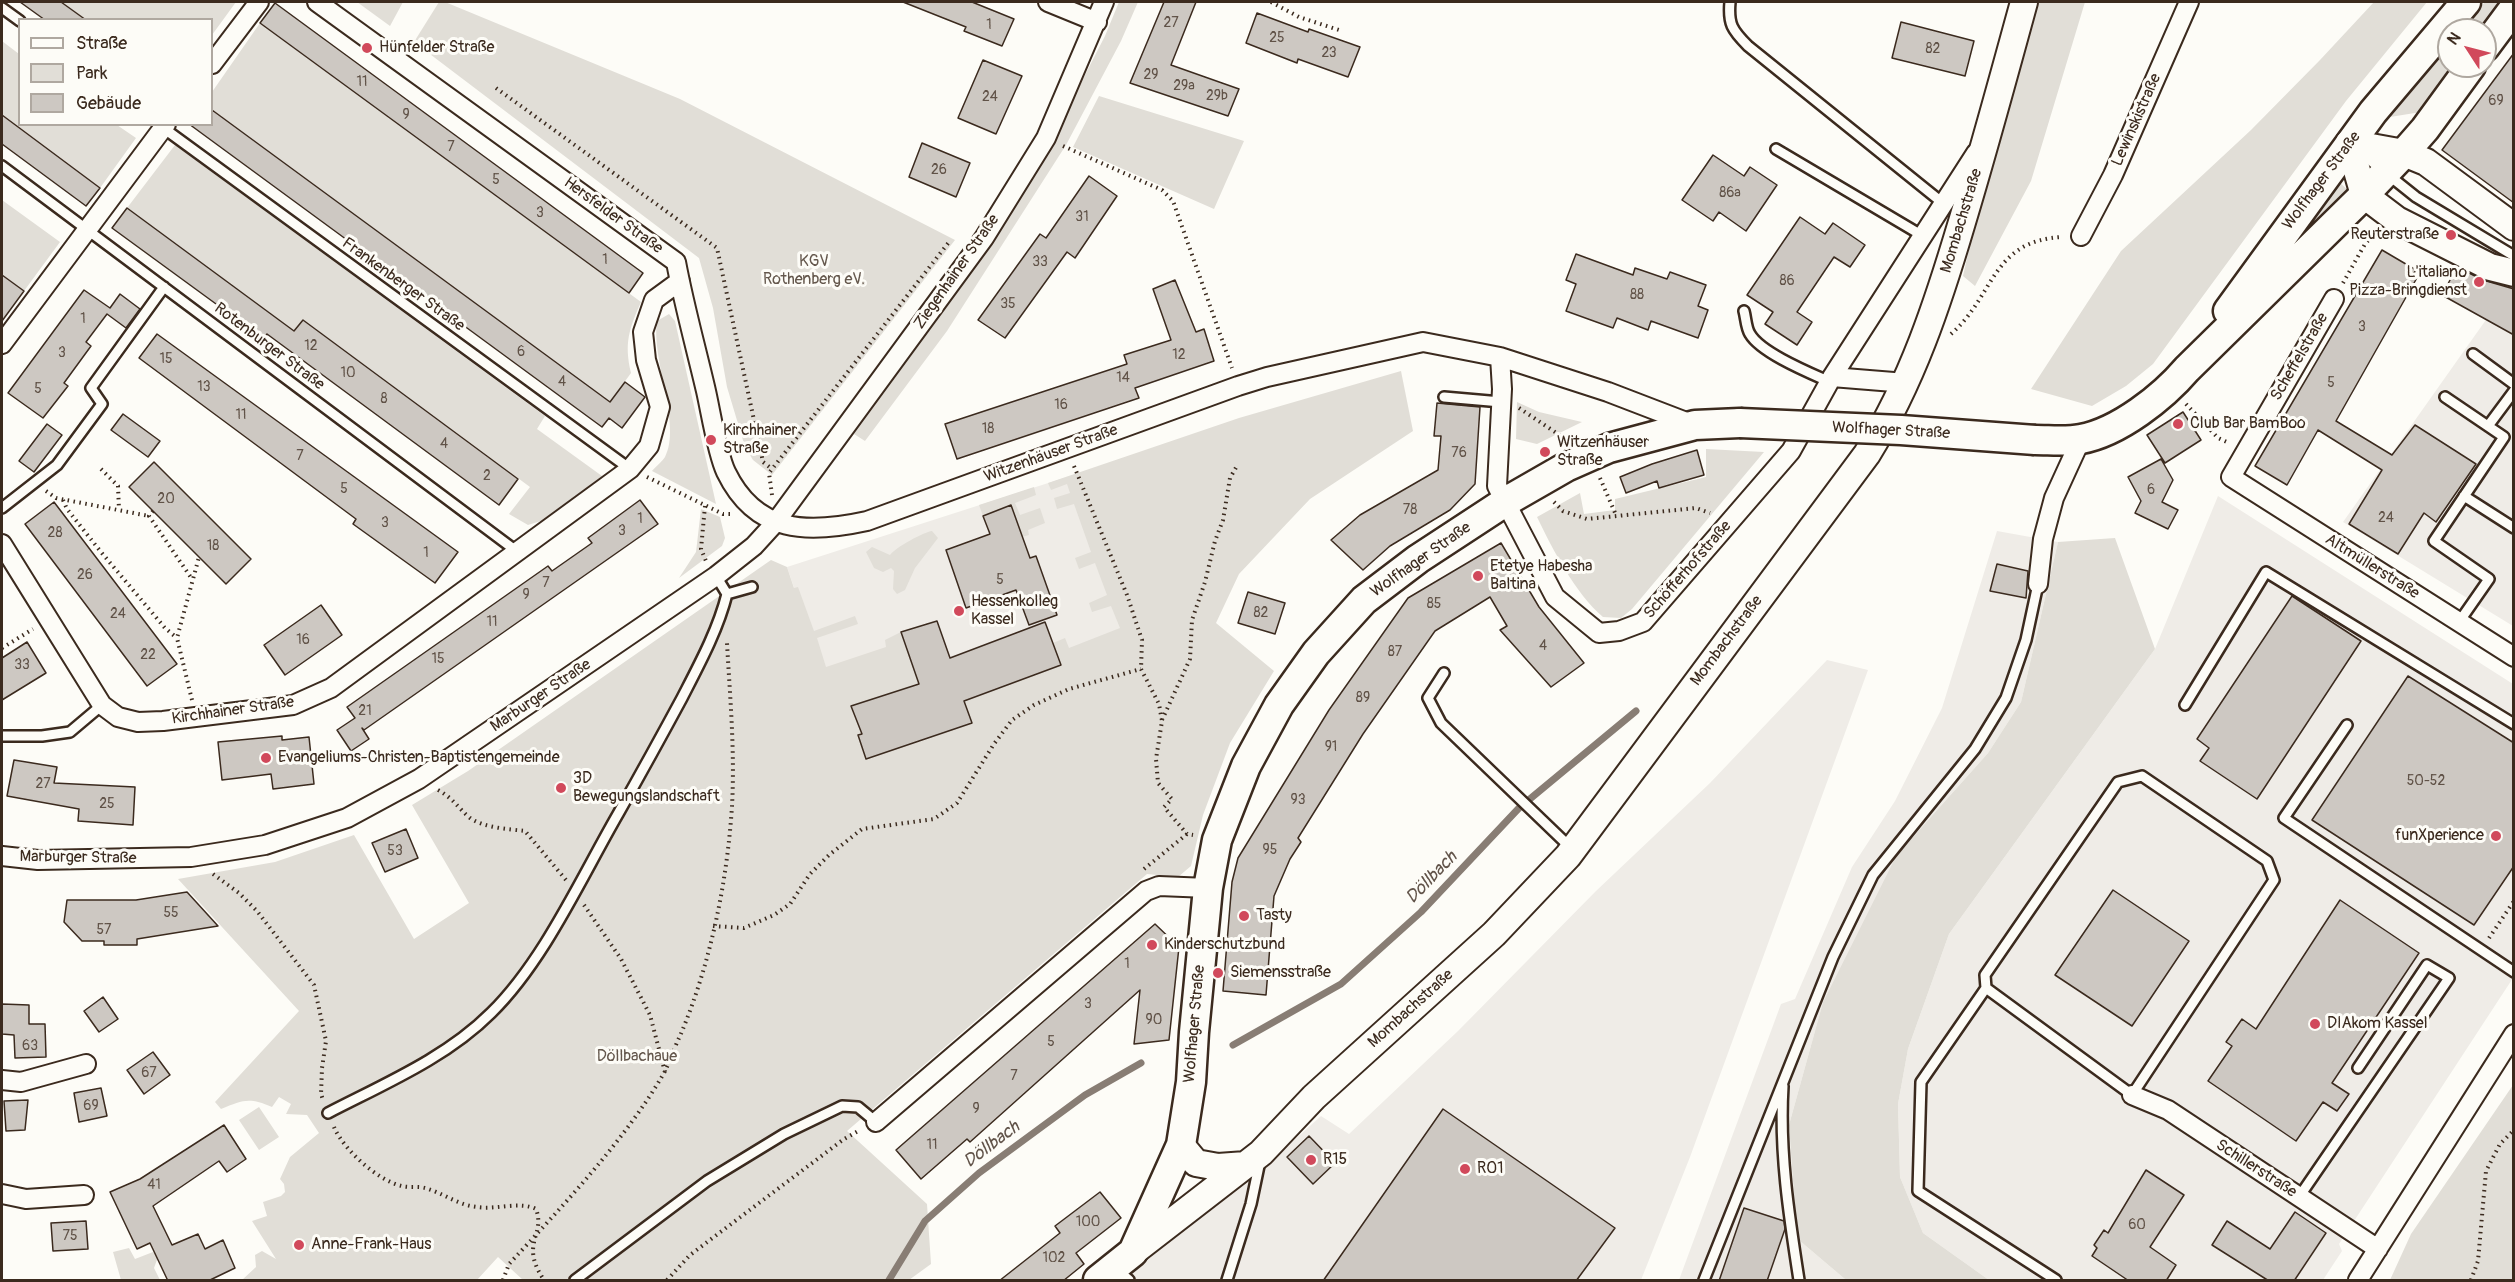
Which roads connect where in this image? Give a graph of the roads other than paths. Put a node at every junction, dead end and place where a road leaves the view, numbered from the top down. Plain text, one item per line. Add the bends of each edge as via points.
1 (259, 2) edge
2 (317, 2) edge
3 (1048, 2) edge
4 (1104, 2) edge
5 (1730, 2) edge
6 (2024, 2) edge
7 (2189, 2) edge
8 (2466, 2) edge
9 (2, 8) edge
10 (2514, 8) edge
11 (18, 20) edge
12 (1097, 22) junction
13 (2497, 31) edge
14 (213, 63) edge
15 (2462, 78) edge
16 (163, 126) edge
17 (1988, 134) junction
18 (2349, 143) junction
19 (1776, 148) dead end
20 (2395, 163) junction
21 (2, 166) edge
22 (2364, 195) junction
23 (1944, 204) junction
24 (2514, 228) edge
25 (87, 230) junction
26 (1923, 236) junction
27 (2081, 236) road end
28 (2514, 256) edge
29 (2514, 273) edge
30 (680, 281) junction
31 (164, 287) junction
32 (2334, 299) dead end
33 (1744, 311) dead end
34 (4, 334) edge
35 (2473, 354) dead end
36 (1500, 357) junction
37 (2187, 369) junction
38 (1831, 380) junction
39 (1906, 383) junction
40 (2514, 384) edge
41 (2514, 392) edge
42 (1444, 397) dead end
43 (2445, 397) dead end
44 (1501, 402) junction
45 (1695, 425) junction
46 (2488, 426) junction
47 (2504, 437) junction
48 (2074, 440) junction
49 (2514, 443) edge
50 (630, 469) junction
51 (2231, 477) joint
52 (2464, 496) junction
53 (1505, 502) junction
54 (2, 508) edge
55 (775, 523) junction
56 (2514, 528) edge
57 (2, 544) edge
58 (519, 553) junction
59 (716, 576) junction
60 (2038, 584) joint
61 (752, 587) dead end
62 (727, 594) junction
63 (2459, 622) junction
64 (2514, 657) edge
65 (1444, 674) dead end
66 (102, 705) junction
67 (2185, 705) dead end
68 (2514, 724) edge
69 (2347, 725) dead end
70 (2, 736) edge
71 (1572, 850) junction
72 (2, 856) edge
73 (1208, 888) junction
74 (2514, 972) edge
75 (1986, 988) junction
76 (2514, 1034) edge
77 (86, 1064) dead end
78 (2358, 1068) dead end
79 (1784, 1076) junction
80 (2, 1080) edge
81 (2132, 1095) junction
82 (328, 1113) road end
83 (876, 1122) joint
84 (1181, 1145) junction
85 (1253, 1159) junction
86 (2, 1194) edge
87 (84, 1194) dead end
88 (2299, 1197) junction
89 (2378, 1249) junction
90 (1119, 1270) edge
91 (575, 1281) edge
92 (1227, 1281) edge
93 (1704, 1281) edge
94 (1799, 1281) edge
95 (2056, 1281) edge
96 (2358, 1281) edge

1 - 14 street
2 - 30 street, Hersfelder Straße via 676,262
3 - 12 street
4 - 12 street, Ziegenhainer Straße
5 - 23 lane via 1734,32 1748,46
6 - 17 street, Mombachstraße
7 - 27 street, Lewinskistraße via 2113,175
8 - 18 main road, Wolfhager Straße
9 - 11 lane
10 - 13 main road
12 - 55 street, Ziegenhainer Straße via 1046,138 984,238
15 - 20 main road, Wolfhager Straße
16 - 25 street
16 - 50 lane, Frankenberger Straße
17 - 23 street, Schöfferhofstraße
17 - 39 street, Mombachstraße via 1924,340
18 - 20 street
18 - 22 street
18 - 37 main road, Wolfhager Straße
19 - 26 lane
20 - 22 main road, Wolfhager Straße
20 - 24 street via 2436,168
20 - 28 lane via 2416,197
21 - 25 lane, Rotenburger Straße
22 - 29 street via 2397,220 2490,267
22 - 37 main road, Wolfhager Straße
23 - 26 street, Schöfferhofstraße
25 - 31 lane, Rotenburger Straße
25 - 34 street
26 - 38 street, Schöfferhofstraße
30 - 50 street, Kirchhainer Straße via 654,300 643,332 646,360 660,407 649,446
30 - 55 street, Hersfelder Straße via 725,470 745,501
31 - 54 lane via 91,388 102,404 57,465
31 - 58 lane, Rotenburger Straße
32 - 51 street, Scheffelstraße
33 - 38 lane via 1749,333 1756,341 1800,369
35 - 40 lane
36 - 44 street
36 - 45 street, Witzenhäuser Straße
36 - 55 street, Witzenhäuser Straße via 1423,342 1268,377 867,521 807,528
37 - 48 main road, Wolfhager Straße via 2172,387 2118,426
38 - 39 street
38 - 53 street, Schöfferhofstraße via 1791,451 1643,622 1619,631 1599,633 1555,597
39 - 71 street, Mombachstraße via 1867,454
41 - 46 lane
42 - 44 lane
43 - 46 lane
44 - 53 street via 1497,486
45 - 48 main road, Wolfhager Straße, bridge via 1740,423
45 - 53 main road, Wolfhager Straße via 1609,448
46 - 47 lane
47 - 49 lane
47 - 52 lane
48 - 60 street via 2043,539
50 - 58 street, Kirchhainer Straße
51 - 63 street, Altmüllerstraße
52 - 56 lane
52 - 63 lane via 2433,541 2489,579
53 - 73 main road, Wolfhager Straße via 1364,600 1316,653 1279,705 1246,766 1217,840
55 - 59 street, Marburger Straße via 754,546
57 - 66 street, Kirchhainer Straße
58 - 66 street, Kirchhainer Straße via 332,688 293,705 138,722 118,717
59 - 62 lane
59 - 72 street, Marburger Straße via 419,779 347,818 265,846 191,857 38,860
60 - 79 lane via 2026,640 2006,698 1975,749 1873,875 1833,957
61 - 62 lane
62 - 82 lane via 705,654 522,978 491,1014 457,1041
63 - 64 street, Altmüllerstraße
65 - 71 lane via 1428,698 1441,723
66 - 70 lane via 70,732
67 - 68 lane via 2266,572
69 - 74 lane via 2284,818
71 - 85 street, Mombachstraße via 1494,934 1314,1097
73 - 83 street via 1159,886 1146,891
73 - 84 main road, Wolfhager Straße via 1191,1082
75 - 81 lane
75 - 81 lane via 1985,975 2118,782 2142,776 2254,851 2267,861 2274,880
75 - 95 lane via 1921,1082 1918,1191
76 - 89 street
77 - 80 street via 21,1082
78 - 88 lane via 2427,965 2449,978
79 - 93 lane
79 - 94 lane via 1784,1164
81 - 88 street, Schillerstraße via 2168,1110
83 - 91 lane via 858,1107 842,1106 784,1134 707,1181
84 - 85 street via 1196,1163 1218,1167
84 - 90 main road, Wolfhager Straße
85 - 90 street, Mombachstraße
85 - 92 lane via 1251,1204
86 - 87 street via 26,1199
88 - 89 street, Schillerstraße
89 - 96 street

